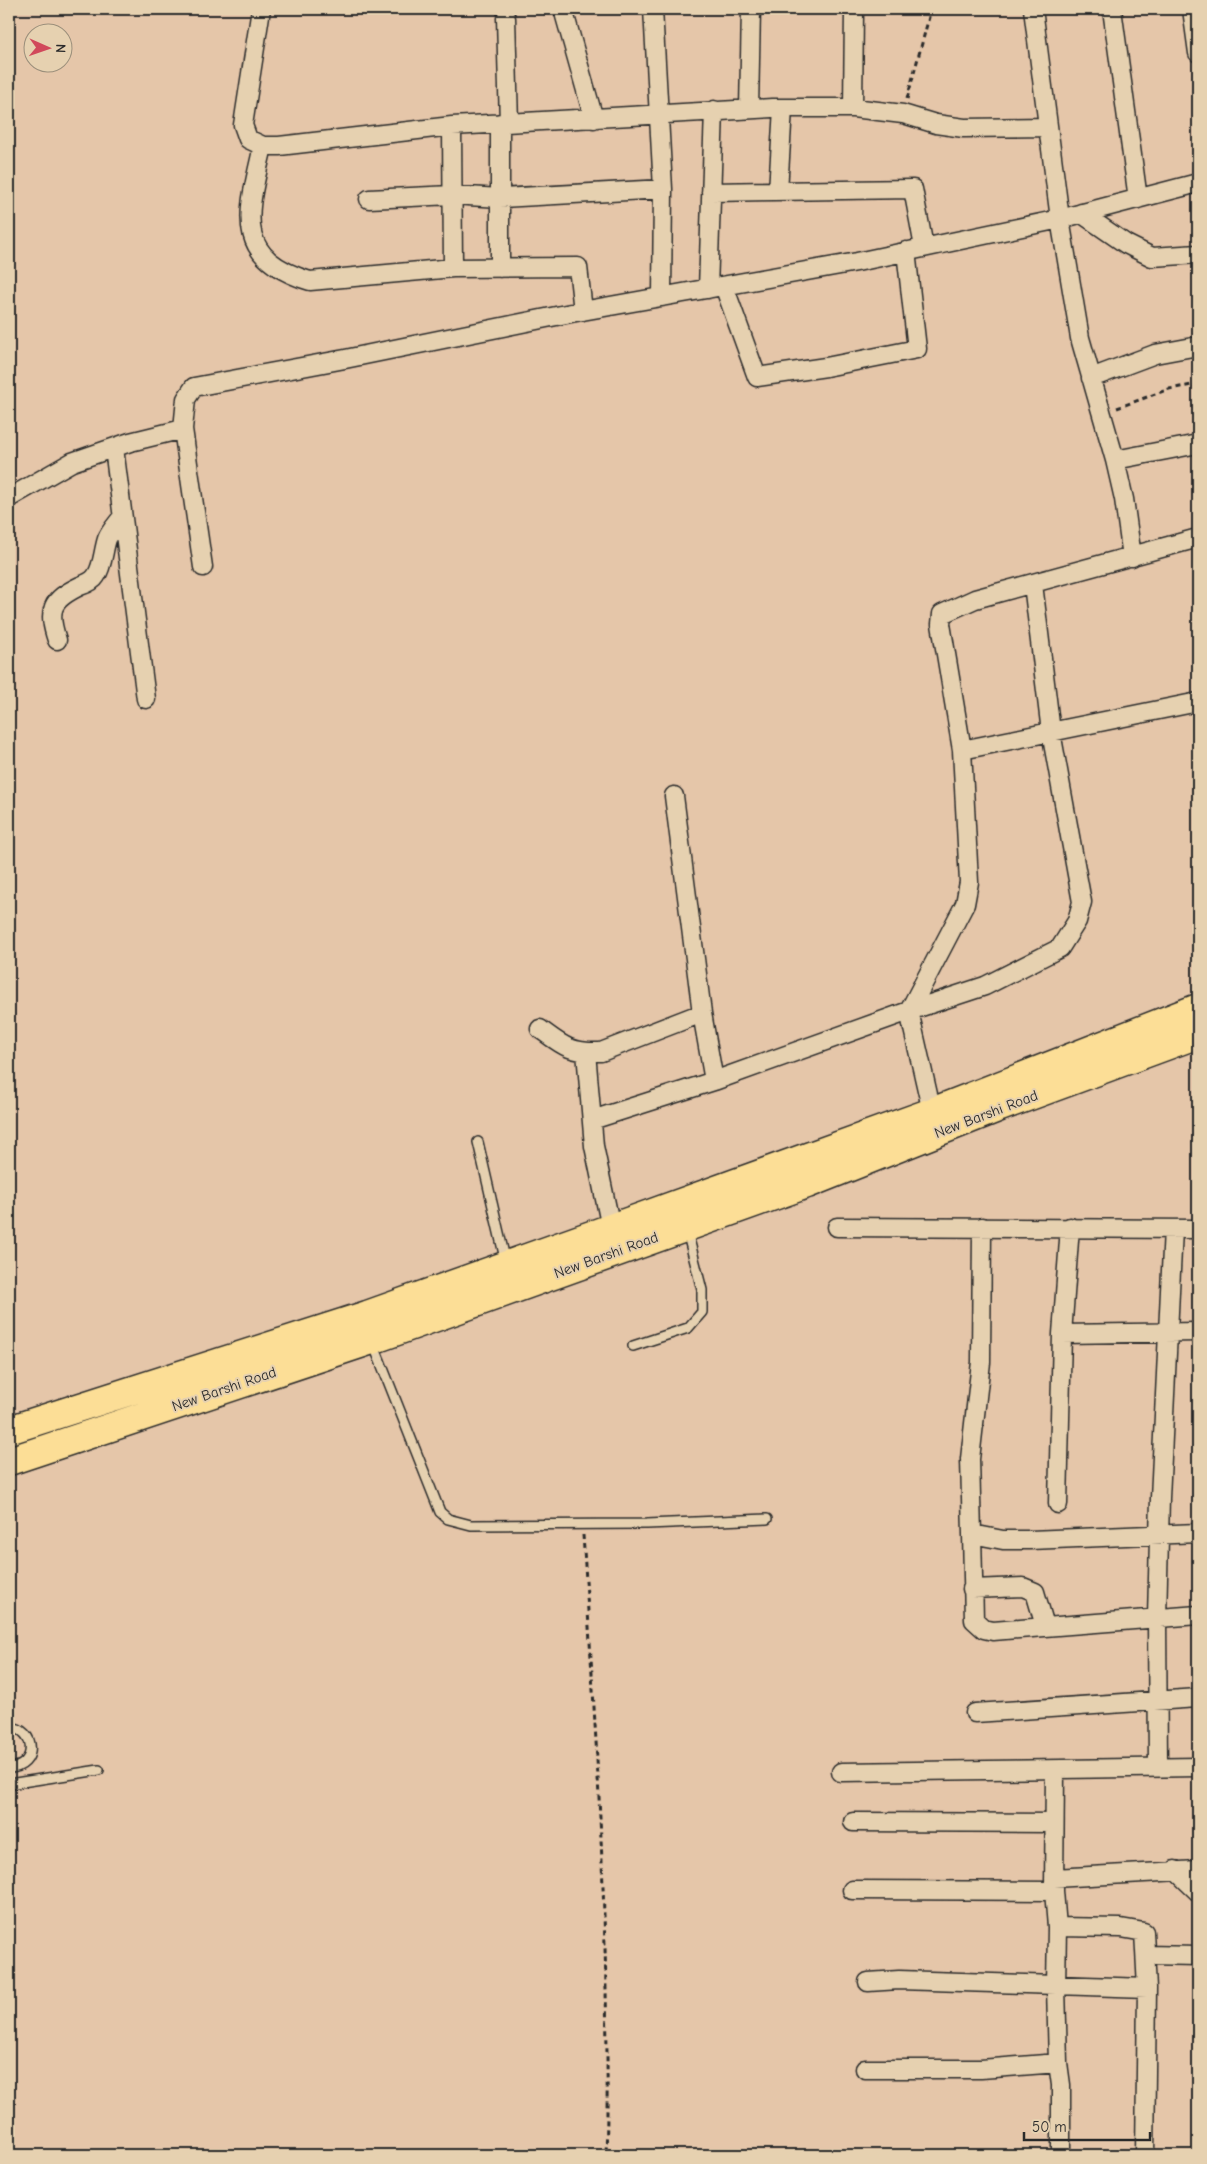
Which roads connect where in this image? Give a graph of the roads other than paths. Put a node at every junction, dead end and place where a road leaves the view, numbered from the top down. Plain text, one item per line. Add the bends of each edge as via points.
1 (261, 9) edge
2 (563, 9) edge
3 (653, 9) edge
4 (751, 9) edge
5 (854, 9) edge
6 (1033, 9) edge
7 (1112, 9) edge
8 (1192, 9) edge
9 (506, 18) dead end
10 (1198, 53) edge
11 (783, 108) junction
12 (853, 108) junction
13 (749, 109) junction
14 (714, 110) junction
15 (659, 114) junction
16 (594, 119) junction
17 (504, 123) junction
18 (452, 126) junction
19 (1047, 127) junction
20 (263, 146) junction
21 (1198, 183) edge
22 (663, 189) junction
23 (778, 191) junction
24 (711, 192) junction
25 (452, 195) junction
26 (500, 198) junction
27 (369, 199) dead end
28 (1138, 199) junction
29 (1082, 213) junction
30 (1060, 218) junction
31 (924, 247) junction
32 (906, 251) junction
33 (1198, 254) edge
34 (453, 268) junction
35 (500, 268) junction
36 (716, 287) junction
37 (662, 297) junction
38 (583, 311) junction
39 (1198, 346) edge
40 (1090, 378) junction
41 (183, 428) junction
42 (1198, 444) edge
43 (114, 448) junction
44 (1115, 460) junction
45 (9, 498) edge
46 (122, 517) junction
47 (1198, 538) edge
48 (1132, 556) junction
49 (203, 567) dead end
50 (1033, 584) junction
51 (57, 640) dead end
52 (146, 698) dead end
53 (1198, 702) edge
54 (1051, 732) junction
55 (962, 750) junction
56 (674, 796) dead end
57 (1198, 1008) edge
58 (908, 1012) junction
59 (702, 1013) junction
60 (540, 1029) dead end
61 (1198, 1034) edge
62 (586, 1052) junction
63 (714, 1081) junction
64 (932, 1112) junction
65 (592, 1120) junction
66 (478, 1142) dead end
67 (686, 1226) junction
68 (837, 1227) dead end
69 (982, 1227) junction
70 (1070, 1227) junction
71 (611, 1228) junction
72 (1174, 1229) junction
73 (1198, 1229) edge
74 (506, 1265) junction
75 (1167, 1331) junction
76 (1198, 1332) edge
77 (1062, 1334) junction
78 (372, 1340) junction
79 (633, 1346) dead end
80 (9, 1430) edge
81 (9, 1461) edge
82 (1058, 1504) dead end
83 (767, 1519) dead end
84 (1198, 1533) edge
85 (972, 1534) junction
86 (1159, 1535) junction
87 (972, 1589) junction
88 (1198, 1615) edge
89 (1157, 1618) junction
90 (1045, 1626) junction
91 (1198, 1698) edge
92 (1159, 1700) junction
93 (975, 1713) dead end
94 (9, 1727) edge
95 (1158, 1766) junction
96 (1198, 1767) edge
97 (10, 1769) edge
98 (99, 1770) dead end
99 (1055, 1770) junction
100 (840, 1772) dead end
101 (10, 1784) edge
102 (853, 1822) dead end
103 (1054, 1823) junction
104 (1175, 1870) junction
105 (1198, 1870) edge
106 (1054, 1885) junction
107 (852, 1890) dead end
108 (1198, 1892) edge
109 (1057, 1927) junction
110 (1146, 1955) junction
111 (1198, 1956) edge
112 (868, 1982) dead end
113 (1056, 1986) junction
114 (1148, 1988) junction
115 (1058, 2063) junction
116 (865, 2069) dead end
117 (1061, 2155) edge
118 (1145, 2155) edge

1 - 20 street via 243,125 248,139
2 - 16 street
3 - 15 street
4 - 13 street
5 - 12 street
6 - 19 street
7 - 28 street
8 - 10 street
9 - 17 street
11 - 12 street
11 - 13 street
11 - 23 street
12 - 19 street via 903,114 964,128
13 - 14 street
14 - 15 street
14 - 24 street
15 - 16 street
15 - 22 street
16 - 17 street
17 - 18 street
17 - 26 street
18 - 20 street
18 - 25 street
19 - 30 street
20 - 34 street via 249,212 254,241 272,265 310,281
21 - 28 street
22 - 26 street
22 - 37 street
23 - 24 street
23 - 31 street via 913,189
24 - 36 street
25 - 26 street
25 - 27 street
25 - 34 street
26 - 35 street
28 - 29 street
29 - 30 street
29 - 33 street via 1126,244 1152,257
30 - 31 street
30 - 40 street
31 - 32 street
32 - 36 street
32 - 36 street via 917,348 826,367 757,377
34 - 35 street
35 - 38 street via 578,268
36 - 37 street
37 - 38 street
38 - 41 street via 194,387 186,399
39 - 40 street via 1155,354
40 - 44 street
41 - 43 street
41 - 49 street
42 - 44 street
43 - 45 street via 72,462
43 - 46 street
44 - 48 street
46 - 51 street via 108,536 100,570 94,579 63,595 56,603 52,622
46 - 52 street
47 - 48 street
48 - 50 street
50 - 54 street
50 - 55 street via 975,600 942,614
53 - 54 street
54 - 55 street
54 - 58 street via 1082,902 1077,921 1060,948 985,986
55 - 58 street via 969,882 965,904
56 - 59 street
57 - 64 main road, New Barshi Road
58 - 63 street
58 - 64 street
59 - 62 street via 600,1052
59 - 63 street
60 - 62 street via 567,1049
61 - 67 main road, New Barshi Road via 1000,1107 807,1184
62 - 65 street
63 - 65 street
64 - 71 main road, New Barshi Road
65 - 71 street via 594,1146
66 - 74 lane
67 - 78 main road, New Barshi Road
67 - 79 lane via 702,1290 702,1312 688,1328
68 - 69 street
69 - 70 street
69 - 85 street via 981,1362 970,1459
70 - 72 street
70 - 77 street
71 - 74 main road, New Barshi Road
72 - 73 street
72 - 75 street
74 - 80 main road, New Barshi Road via 367,1315
75 - 76 street
75 - 77 street
75 - 86 street
77 - 82 street
78 - 81 main road, New Barshi Road
78 - 83 lane via 440,1512 448,1519 471,1526
84 - 86 street
85 - 86 street via 1012,1540
85 - 87 street
86 - 89 street
87 - 90 street via 1023,1587 1035,1592
87 - 90 street via 974,1620 984,1629
88 - 89 street
89 - 90 street
89 - 92 street
91 - 92 street
92 - 93 street
92 - 95 street
94 - 97 lane via 24,1731 31,1744 24,1764
95 - 96 street
95 - 99 street
97 - 101 lane
98 - 101 lane
99 - 100 street
99 - 103 street
102 - 103 street
103 - 106 street
104 - 105 street
104 - 106 street
104 - 108 street
106 - 107 street
106 - 109 street
109 - 110 street via 1121,1928 1144,1932
109 - 113 street
110 - 111 street
110 - 114 street
112 - 113 street via 899,1980
113 - 114 street
113 - 115 street
114 - 118 street
115 - 116 street via 981,2069
115 - 117 street via 1062,2085

